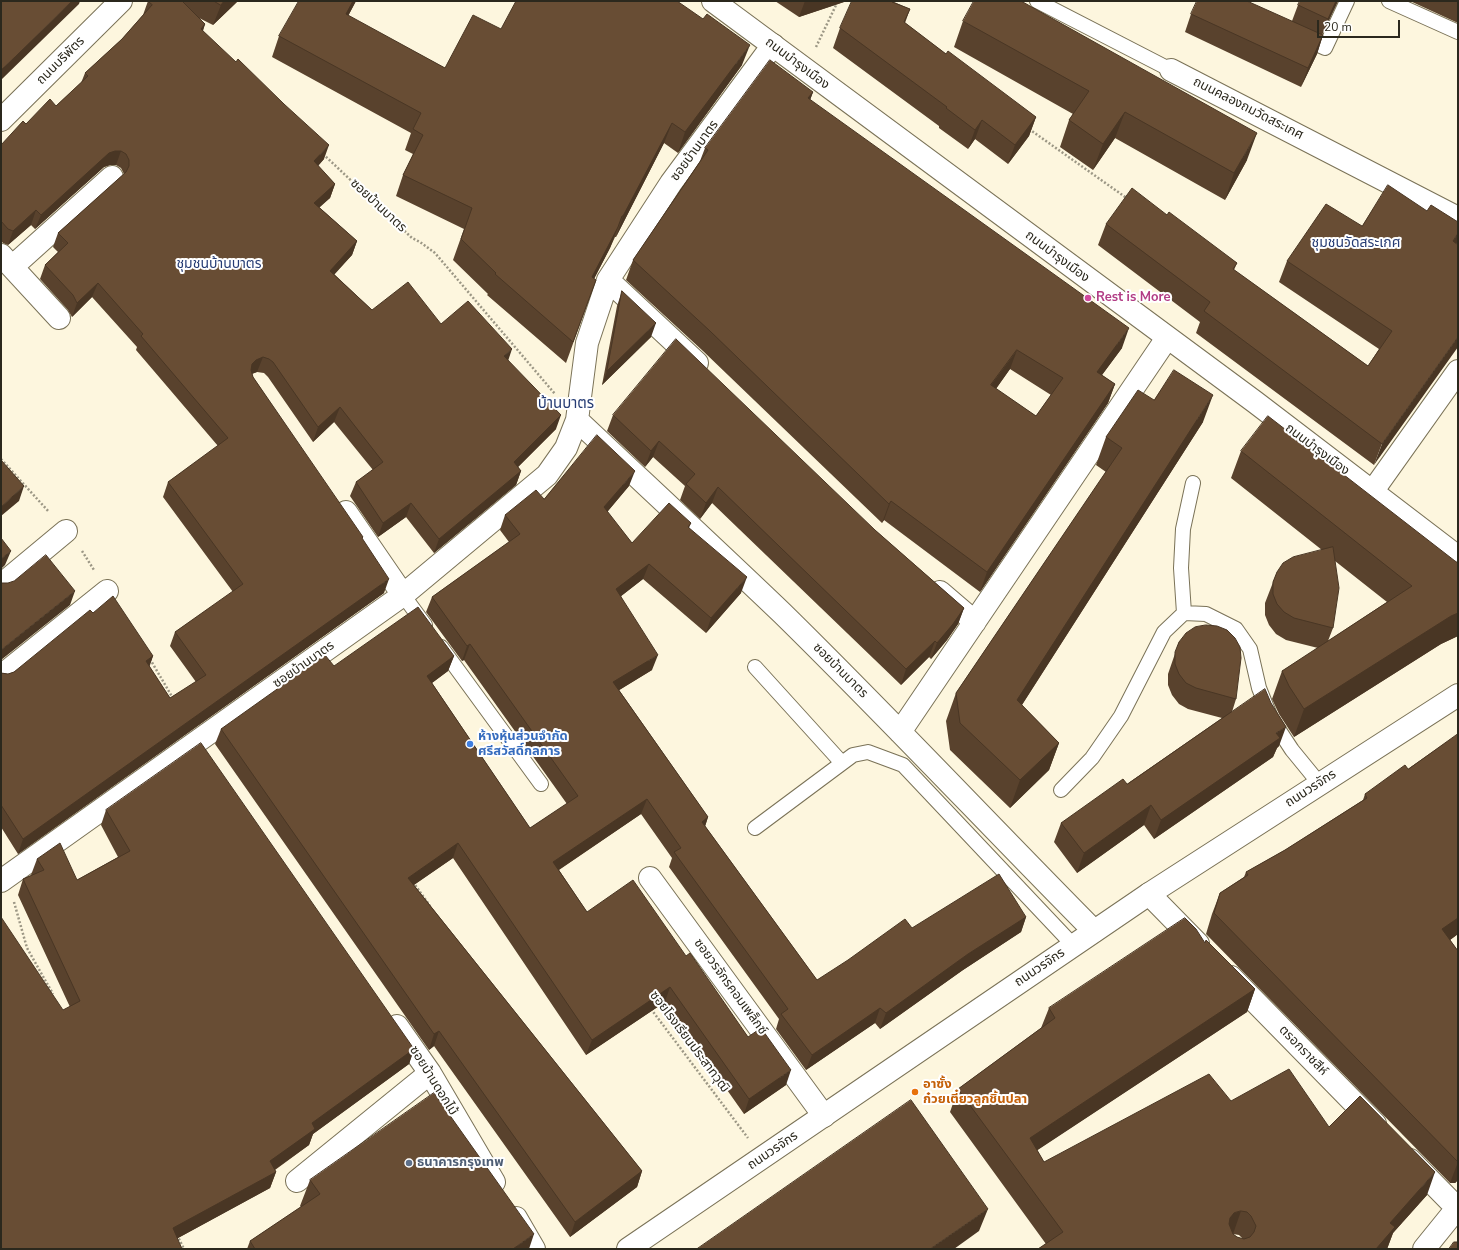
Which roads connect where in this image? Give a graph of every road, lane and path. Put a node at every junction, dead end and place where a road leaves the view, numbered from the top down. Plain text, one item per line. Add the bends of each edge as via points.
1 (121, 1) edge
2 (713, 1) edge
3 (838, 1) edge
4 (1037, 1) edge
5 (1347, 1) edge
6 (1389, 1) edge
7 (1458, 32) edge
8 (1293, 34) edge
9 (773, 45) junction
10 (801, 67) junction
11 (1171, 70) joint
12 (1, 120) edge
13 (1029, 128) edge
14 (319, 150) edge
15 (112, 177) dead end
16 (1132, 202) edge
17 (1458, 218) edge
18 (6, 261) edge
19 (608, 280) junction
20 (59, 318) dead end
21 (1167, 338) junction
22 (1458, 371) edge
23 (711, 377) edge
24 (577, 420) junction
25 (1193, 483) dead end
26 (1372, 492) junction
27 (335, 496) edge
28 (66, 531) dead end
29 (1458, 558) edge
30 (924, 577) edge
31 (1, 585) edge
32 (107, 591) dead end
33 (403, 595) junction
34 (1184, 613) junction
35 (975, 622) junction
36 (755, 667) dead end
37 (1, 676) edge
38 (1458, 695) edge
39 (900, 732) junction
40 (842, 763) junction
41 (1319, 783) junction
42 (541, 784) dead end
43 (1061, 790) dead end
44 (755, 828) dead end
45 (3, 874) edge
46 (650, 878) dead end
47 (412, 881) edge
48 (1149, 894) junction
49 (431, 907) edge
50 (1094, 931) junction
51 (1073, 945) junction
52 (53, 996) edge
53 (650, 1007) edge
54 (384, 1008) edge
55 (430, 1073) junction
56 (824, 1116) junction
57 (762, 1158) junction
58 (297, 1181) dead end
59 (1458, 1208) edge
60 (174, 1230) edge
61 (181, 1244) junction
62 (177, 1246) edge
63 (184, 1249) edge
64 (534, 1249) edge
65 (628, 1249) edge
66 (1424, 1249) edge

1 - 12 street, ถนนบริพัตร
2 - 9 street, ถนนบำรุงเมือง
3 - 10 path via 818,45
4 - 11 lane, ถนนคลองถมวัดสระเกศ
5 - 8 lane via 1325,48
6 - 7 lane
9 - 10 street, ถนนบำรุงเมือง
9 - 19 street, ซอยบ้านบาตร via 671,184
10 - 21 street, ถนนบำรุงเมือง
11 - 17 street, ถนนคลองถมวัดสระเกศ
13 - 16 path
14 - 24 path, ซอยบ้านบาตร via 412,238 436,253
15 - 18 street
18 - 20 street
19 - 23 street
19 - 24 street, ซอยบ้านบาตร via 587,343
21 - 26 street, ถนนบำรุงเมือง
21 - 35 street
22 - 26 street
24 - 33 street, ซอยบ้านบาตร via 566,448 547,475
24 - 39 street, ซอยบ้านบาตร via 782,614
25 - 34 lane via 1183,529 1181,568
26 - 29 street, ถนนบำรุงเมือง
27 - 33 street
28 - 31 street
30 - 35 street
32 - 37 street
33 - 42 lane
33 - 45 street, ซอยบ้านบาตร via 203,748
34 - 41 lane via 1206,614 1236,629 1250,649 1259,688 1271,718 1292,750
34 - 43 lane via 1164,632 1122,716 1092,758
35 - 39 street
36 - 40 lane
38 - 41 street, ถนนวรจักร
39 - 50 street, ซอยบ้านบาตร
40 - 44 lane
40 - 51 lane via 854,755 868,752 903,765
41 - 48 street, ถนนวรจักร
45 - 52 path via 27,948
46 - 56 street, ซอยวรจักรคอมเพล็กซ์
47 - 49 path
48 - 50 street, ถนนวรจักร
48 - 59 street, ตรอกราชสีห์
50 - 51 street, ถนนวรจักร
51 - 56 street, ถนนวรจักร
53 - 57 path, ซอยโรงเรียนประสาทวุฒิ
54 - 55 street, ซอยบ้านดอกไม้
55 - 58 street
55 - 64 street, ซอยบ้านดอกไม้
56 - 57 street, ถนนวรจักร
57 - 65 street, ถนนวรจักร
59 - 66 street
60 - 61 path
61 - 62 path
61 - 63 path

